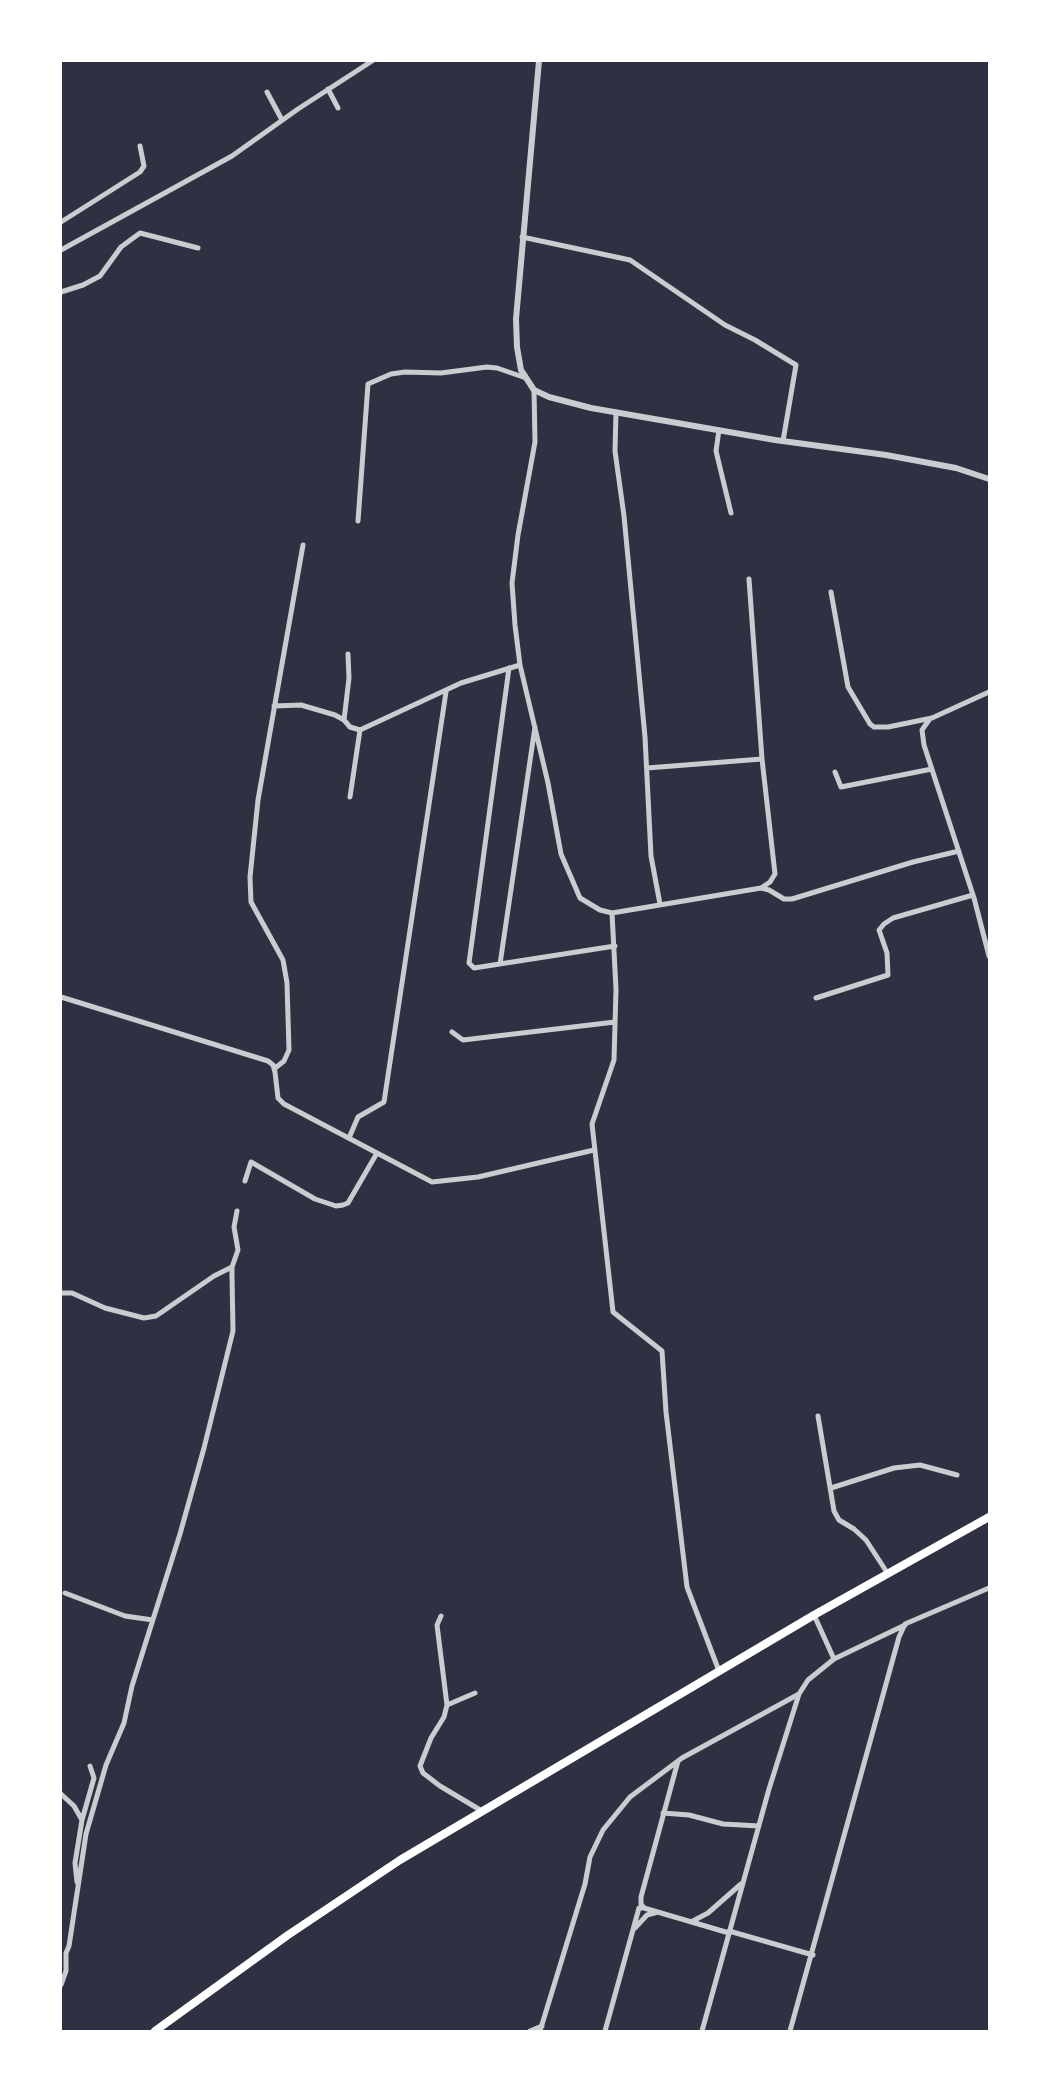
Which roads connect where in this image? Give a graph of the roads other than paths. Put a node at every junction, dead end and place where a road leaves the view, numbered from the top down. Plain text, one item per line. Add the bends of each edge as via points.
1 (372, 61) edge
2 (539, 61) edge
3 (328, 89) junction
4 (267, 92) dead end
5 (338, 108) dead end
6 (282, 120) junction
7 (140, 146) dead end
8 (61, 222) edge
9 (522, 236) junction
10 (198, 248) dead end
11 (61, 250) edge
12 (61, 292) edge
13 (526, 378) junction
14 (534, 390) junction
15 (616, 412) junction
16 (719, 430) junction
17 (783, 441) junction
18 (989, 479) edge
19 (731, 513) dead end
20 (358, 521) dead end
21 (304, 545) dead end
22 (749, 579) dead end
23 (831, 592) dead end
24 (348, 654) dead end
25 (520, 665) junction
26 (509, 668) junction
27 (446, 692) junction
28 (989, 692) edge
29 (274, 706) junction
30 (932, 718) junction
31 (344, 720) junction
32 (535, 724) junction
33 (360, 730) junction
34 (762, 759) junction
35 (647, 768) junction
36 (932, 769) junction
37 (835, 772) dead end
38 (350, 796) dead end
39 (959, 851) junction
40 (761, 888) junction
41 (973, 895) junction
42 (660, 904) junction
43 (612, 913) junction
44 (615, 946) junction
45 (989, 956) edge
46 (500, 964) junction
47 (61, 997) edge
48 (816, 998) dead end
49 (615, 1022) junction
50 (452, 1032) dead end
51 (274, 1069) junction
52 (349, 1138) junction
53 (594, 1150) junction
54 (377, 1153) junction
55 (245, 1181) dead end
56 (237, 1211) dead end
57 (232, 1267) junction
58 (61, 1293) edge
59 (818, 1416) dead end
60 (957, 1474) dead end
61 (831, 1488) junction
62 (989, 1517) edge
63 (888, 1574) junction
64 (989, 1588) edge
65 (65, 1593) dead end
66 (814, 1615) junction
67 (441, 1616) dead end
68 (153, 1620) junction
69 (905, 1624) junction
70 (834, 1659) junction
71 (719, 1671) junction
72 (475, 1693) dead end
73 (799, 1694) junction
74 (446, 1705) junction
75 (678, 1761) junction
76 (90, 1766) dead end
77 (61, 1794) edge
78 (482, 1811) junction
79 (663, 1813) junction
80 (82, 1820) junction
81 (759, 1826) junction
82 (743, 1882) junction
83 (78, 1889) junction
84 (641, 1906) junction
85 (659, 1912) junction
86 (691, 1922) junction
87 (729, 1932) junction
88 (632, 1935) junction
89 (812, 1955) junction
90 (61, 1985) edge
91 (541, 2028) edge
92 (154, 2031) edge
93 (530, 2031) edge
94 (605, 2031) edge
95 (702, 2031) edge
96 (790, 2031) edge

1 - 3 street
2 - 9 street
3 - 5 street
3 - 6 street
4 - 6 street
6 - 11 street via 232,156
7 - 8 street via 144,166 140,172
9 - 13 street via 516,319 517,347 521,370
9 - 17 street via 630,260 725,325 796,366
10 - 12 street via 140,233 121,247 100,276
13 - 14 street
13 - 20 street via 487,367 441,373 405,372 368,384
14 - 15 street via 569,403
14 - 25 street via 535,442 512,583
15 - 16 street
15 - 35 street via 615,451
16 - 17 street
16 - 19 street via 716,452
17 - 18 street via 886,455 956,468
21 - 29 street
22 - 34 street
23 - 30 street via 848,687 870,724 880,728
24 - 31 street
25 - 26 street
25 - 32 street
26 - 27 street via 461,683
26 - 46 street via 469,956 469,964 474,968
27 - 33 street
27 - 52 street via 384,1102 358,1117
28 - 30 street
29 - 31 street via 301,704
29 - 51 street via 258,800 250,877 251,902 283,960 287,983 288,1050 284,1061
30 - 36 street via 923,726 922,735
31 - 33 street via 350,727
32 - 43 street via 561,854 580,898
32 - 46 street
33 - 38 street
34 - 35 street
34 - 40 street via 775,874
35 - 42 street via 651,856
36 - 37 street via 841,787
36 - 39 street
39 - 40 street via 792,899 784,899
39 - 41 street
40 - 42 street
41 - 45 street
41 - 48 street via 893,918 879,930 887,953 888,975
42 - 43 street
43 - 44 street
44 - 46 street
44 - 49 street
47 - 51 street via 268,1061
49 - 50 street via 463,1040
49 - 53 street via 614,1060 592,1124
51 - 52 street via 278,1098 284,1104
52 - 54 street
53 - 54 street via 438,1183
53 - 71 street via 613,1312 662,1351 666,1412 688,1587
54 - 55 street via 348,1202 343,1205 315,1199 251,1162
56 - 57 street via 234,1227 238,1250
57 - 58 street via 156,1316 144,1318 105,1308 72,1293
57 - 68 street via 233,1331 204,1448
59 - 61 street
60 - 61 street via 920,1465 894,1468
61 - 63 street via 834,1511 840,1520 866,1540
62 - 63 main road
63 - 66 main road
64 - 69 street
65 - 68 street via 125,1616
66 - 70 street
66 - 71 main road
67 - 74 street via 437,1625
68 - 83 street via 124,1723 106,1765 86,1834
69 - 70 street
69 - 89 street
70 - 73 street via 808,1680
71 - 78 main road
72 - 74 street
73 - 75 street
73 - 81 street
74 - 78 street via 420,1766 423,1773 440,1786
75 - 79 street
75 - 91 street via 630,1797 603,1830 590,1857 585,1884
76 - 80 street via 94,1778
77 - 80 street via 74,1806
78 - 92 main road via 288,1935
79 - 81 street via 724,1824
79 - 84 street
80 - 83 street via 75,1863
81 - 82 street
82 - 86 street via 708,1913
82 - 87 street
83 - 90 street
84 - 85 street
84 - 88 street
85 - 86 street
85 - 88 street via 641,1920
86 - 87 street
87 - 89 street
87 - 95 street
88 - 94 street
89 - 96 street
91 - 93 street

